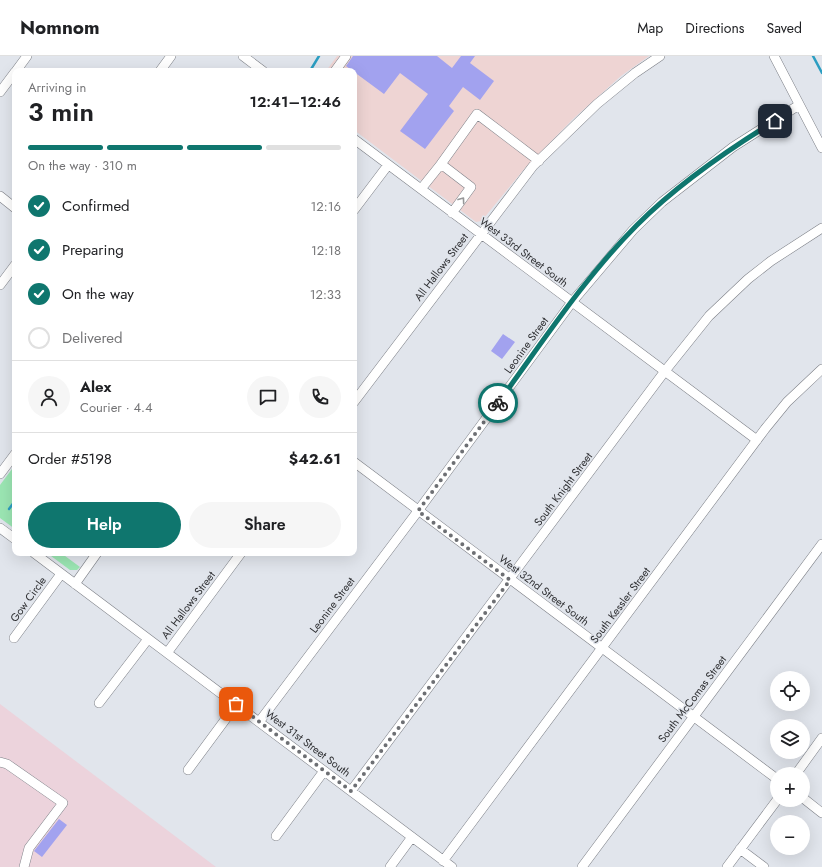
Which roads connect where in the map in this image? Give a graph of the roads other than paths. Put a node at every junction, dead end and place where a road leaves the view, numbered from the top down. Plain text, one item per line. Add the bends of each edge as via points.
1 (27, 56) edge
2 (171, 56) edge
3 (243, 56) edge
4 (346, 56) edge
5 (660, 56) edge
6 (774, 56) edge
7 (19, 68) edge
8 (162, 68) edge
9 (259, 68) edge
10 (337, 68) edge
11 (12, 77) edge
12 (0, 92) edge
13 (799, 105) junction
14 (357, 141) edge
15 (822, 148) edge
16 (539, 161) junction
17 (440, 164) junction
18 (388, 165) junction
19 (421, 190) junction
20 (0, 196) edge
21 (12, 206) edge
22 (357, 206) edge
23 (452, 213) junction
24 (822, 228) edge
25 (481, 234) junction
26 (12, 269) edge
27 (0, 285) edge
28 (572, 302) junction
29 (822, 369) edge
30 (665, 371) junction
31 (357, 398) edge
32 (757, 440) junction
33 (12, 458) edge
34 (357, 464) edge
35 (0, 474) edge
36 (418, 511) junction
37 (0, 528) edge
38 (12, 537) edge
39 (822, 544) edge
40 (38, 556) edge
41 (96, 556) edge
42 (239, 556) edge
43 (61, 574) junction
44 (510, 580) junction
45 (75, 584) junction
46 (14, 638) dead end
47 (148, 639) junction
48 (603, 649) junction
49 (167, 653) junction
50 (99, 703) dead end
51 (236, 704) junction
52 (694, 717) junction
53 (259, 722) junction
54 (822, 738) edge
55 (0, 762) edge
56 (801, 767) edge
57 (188, 770) dead end
58 (324, 771) junction
59 (770, 774) edge
60 (351, 791) junction
61 (810, 804) edge
62 (772, 807) edge
63 (822, 813) edge
64 (276, 836) dead end
65 (412, 837) junction
66 (740, 850) junction
67 (443, 861) junction
68 (24, 867) edge
69 (390, 867) edge
70 (452, 867) edge
71 (582, 867) edge
72 (727, 867) edge
73 (764, 867) edge

1 - 7 street
2 - 8 street
3 - 9 street
4 - 10 street
5 - 16 street, All Hallows Street via 597,104
6 - 13 street
11 - 12 street
13 - 15 street
13 - 28 street, Leonine Street via 733,146 662,202 633,230
14 - 18 street, West 33rd Street South
16 - 17 street via 477,114
16 - 25 street, All Hallows Street
17 - 19 street
23 -> 17 street via 471,187
18 - 19 street, West 33rd Street South
18 - 22 street
19 - 23 street, West 33rd Street South
20 - 21 street
23 - 25 street, West 33rd Street South
24 - 30 street, South Knight Street via 748,279 710,316
25 - 28 street, West 33rd Street South
25 - 31 street, All Hallows Street
26 - 27 street
28 - 30 street, West 33rd Street South
28 - 36 street, Leonine Street
29 - 32 street, South Kessler Street via 787,402
30 - 32 street, West 33rd Street South
30 - 44 street, South Knight Street
32 - 48 street, South Kessler Street
33 - 35 street
34 - 36 street, West 32nd Street South
36 - 44 street, West 32nd Street South
36 - 53 street, Leonine Street
37 - 38 street
39 - 52 street, South McComas Street
40 - 43 street, West 31st Street South
41 - 45 street
42 - 49 street, All Hallows Street
43 - 45 street, West 31st Street South
43 - 46 street, Gow Circle
44 - 48 street, West 32nd Street South
44 - 60 street, South Knight Street
45 - 47 street, West 31st Street South
47 - 49 street, West 31st Street South
47 - 50 street
48 - 52 street, West 32nd Street South
48 - 67 street, South Kessler Street
49 - 51 street, West 31st Street South
51 - 53 street, West 31st Street South
51 - 57 street
52 - 59 street, West 32nd Street South
52 - 71 street, South McComas Street
53 - 58 street, West 31st Street South
54 - 56 street
55 - 68 street via 7,764 63,803 29,848
58 - 60 street, West 31st Street South
58 - 64 street
60 - 65 street, West 31st Street South
61 - 63 street
62 - 66 street
65 - 67 street, West 31st Street South
65 - 69 street
66 - 72 street
66 - 73 street
67 - 70 street, West 31st Street South

